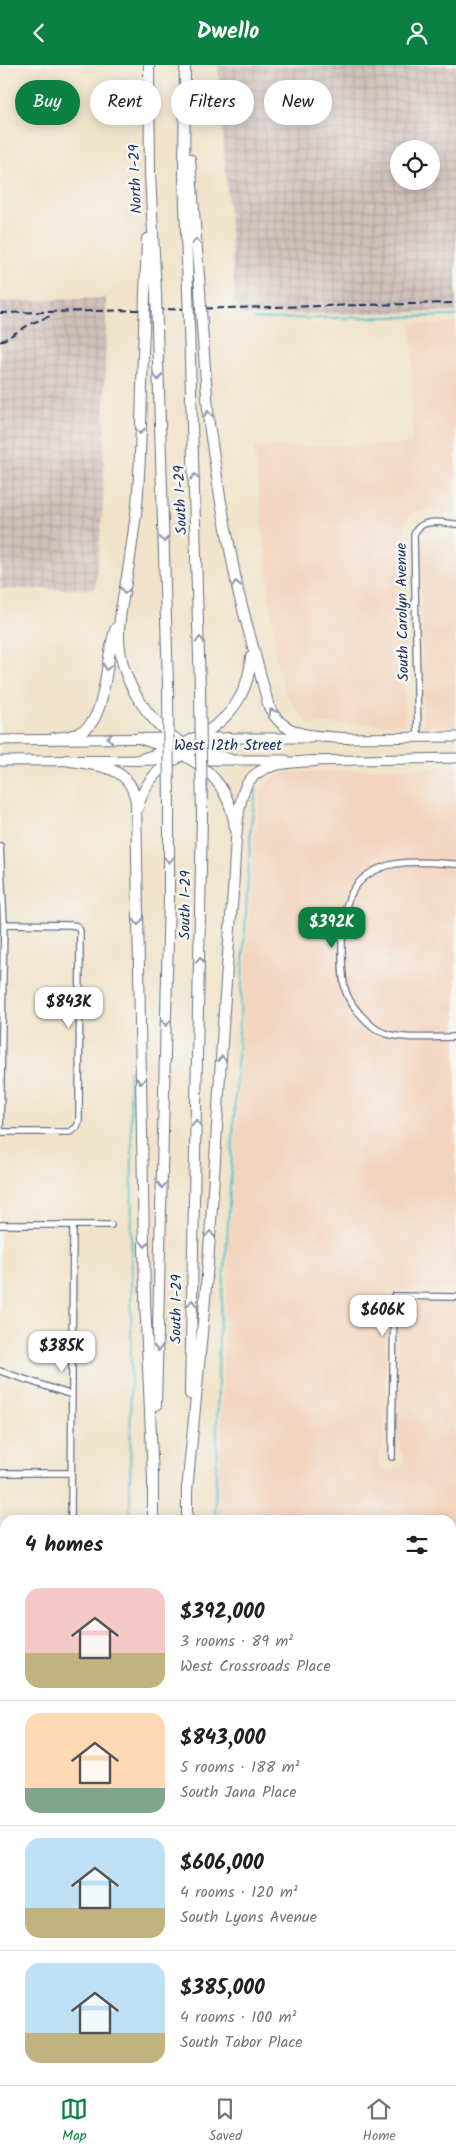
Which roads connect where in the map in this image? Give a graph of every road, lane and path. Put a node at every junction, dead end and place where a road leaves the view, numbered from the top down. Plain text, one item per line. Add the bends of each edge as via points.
1 (149, 65) edge
2 (185, 65) edge
3 (185, 80) edge
4 (185, 125) edge
5 (188, 125) edge
6 (150, 293) junction
7 (456, 524) edge
8 (119, 620) junction
9 (252, 648) junction
10 (456, 737) edge
11 (54, 738) junction
12 (138, 738) junction
13 (175, 738) junction
14 (230, 738) junction
15 (347, 738) junction
16 (418, 738) junction
17 (0, 740) edge
18 (189, 741) junction
19 (172, 754) junction
20 (191, 755) junction
21 (456, 758) edge
22 (229, 759) joint
23 (66, 760) junction
24 (138, 760) joint
25 (0, 761) edge
26 (315, 761) junction
27 (137, 821) junction
28 (0, 846) edge
29 (236, 847) junction
30 (456, 864) edge
31 (4, 924) junction
32 (456, 1037) edge
33 (0, 1132) edge
34 (0, 1225) edge
35 (73, 1225) junction
36 (111, 1225) dead end
37 (456, 1297) edge
38 (0, 1371) edge
39 (72, 1395) junction
40 (392, 1457) dead end
41 (0, 1473) edge
42 (71, 1473) junction
43 (153, 1479) junction
44 (187, 1491) junction
45 (71, 1515) edge
46 (153, 1515) edge
47 (187, 1515) edge

1 - 6 highway, North I-29
2 - 3 highway
44 -> 4 highway, South I-29, bridge via 202,816
9 -> 5 highway, bridge via 238,591 209,424
6 -> 8 highway, bridge via 144,330 137,503
6 -> 43 highway, South I-29, bridge via 157,328 169,811 160,1304
7 - 16 street, South Carolyn Avenue via 429,522 420,525 414,535
8 -> 11 highway via 95,717 77,734
8 - 13 highway via 120,647 130,682 150,714
15 -> 9 highway via 299,733 279,723 269,707
9 - 18 highway via 248,681 239,702 220,724
10 - 16 main road, West 12th Street
12 -> 11 main road, West 12th Street
11 - 17 main road, West 12th Street
12 - 13 main road, West 12th Street
12 - 19 highway
13 - 18 highway
14 - 15 main road, West 12th Street
14 - 18 main road, West 12th Street
14 - 20 highway via 209,744
15 - 16 main road, West 12th Street
18 - 19 highway
18 - 20 highway
19 - 20 highway
19 - 24 highway
19 - 27 highway via 147,784
20 - 22 highway
20 - 29 highway via 225,793 232,812
21 - 26 main road, West 12th Street
22 - 26 main road, West 12th Street
23 - 24 main road
23 - 25 main road
23 - 27 highway via 105,767 122,775 134,793
26 - 29 highway via 280,765 253,776 244,790
27 -> 43 highway via 145,1300
28 - 31 street
44 -> 29 highway via 210,1239
30 - 32 street via 399,863 373,871 348,898 342,926 342,977 356,1010 384,1033 409,1037
31 - 33 street
31 - 33 street via 71,925 80,931 79,1121 74,1130 63,1133
34 - 35 street
35 - 36 street
35 - 39 street
37 - 40 street via 394,1296
38 - 39 street
39 - 42 street
41 - 42 street
42 - 45 street
43 - 46 highway, South I-29
44 - 47 highway, South I-29

